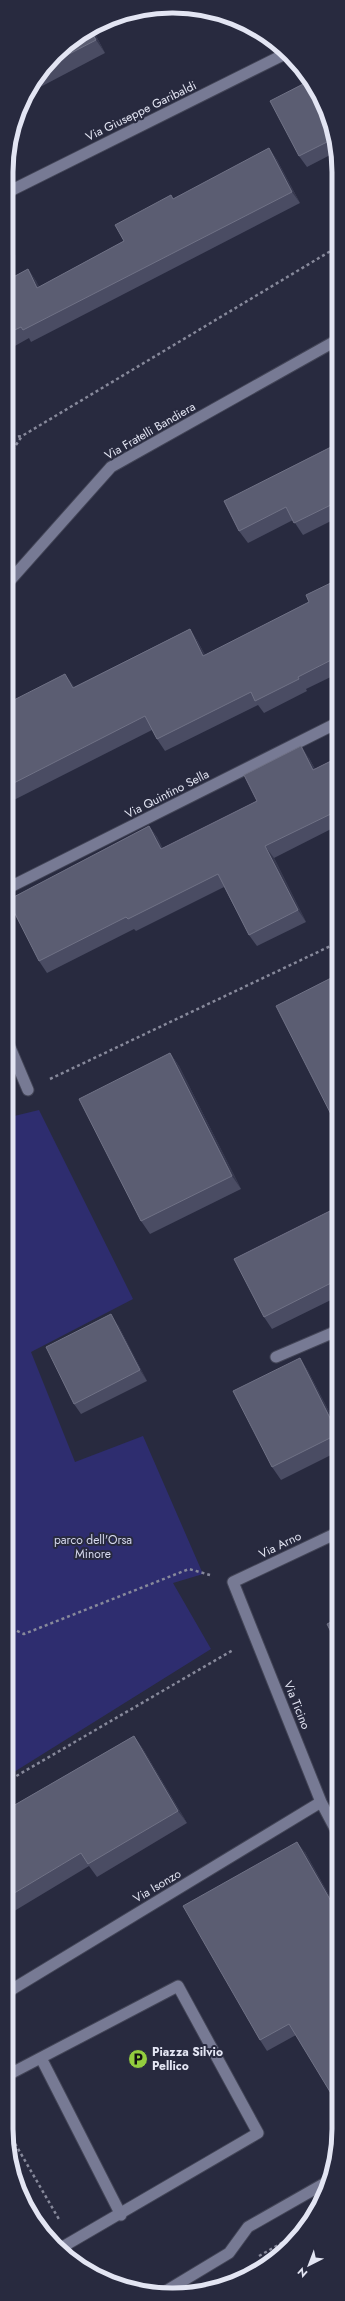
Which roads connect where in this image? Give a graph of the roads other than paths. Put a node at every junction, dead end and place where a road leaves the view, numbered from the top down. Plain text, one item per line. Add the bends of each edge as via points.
1 (281, 56) edge
2 (13, 190) edge
3 (332, 343) edge
4 (13, 577) edge
5 (332, 726) edge
6 (13, 885) edge
7 (13, 1055) edge
8 (28, 1090) road end
9 (332, 1333) edge
10 (276, 1357) dead end
11 (332, 1535) edge
12 (233, 1582) joint
13 (321, 1802) junction
14 (332, 1823) edge
15 (13, 1989) edge
16 (41, 2058) junction
17 (13, 2072) edge
18 (322, 2185) edge
19 (121, 2215) junction
20 (65, 2246) edge
21 (171, 2288) edge

1 - 2 street, Via Giuseppe Garibaldi
3 - 4 street, Via Fratelli Bandiera via 112,467
5 - 6 street, Via Quintino Sella
7 - 8 street
9 - 10 street
11 - 12 street, Via Arno
12 - 13 street, Via Ticino
13 - 14 street, Via Ticino
13 - 15 street, Via Isonzo
16 - 17 street
16 - 19 street
16 - 19 street via 178,1986 258,2133
18 - 21 street via 248,2227 229,2253
19 - 20 street

